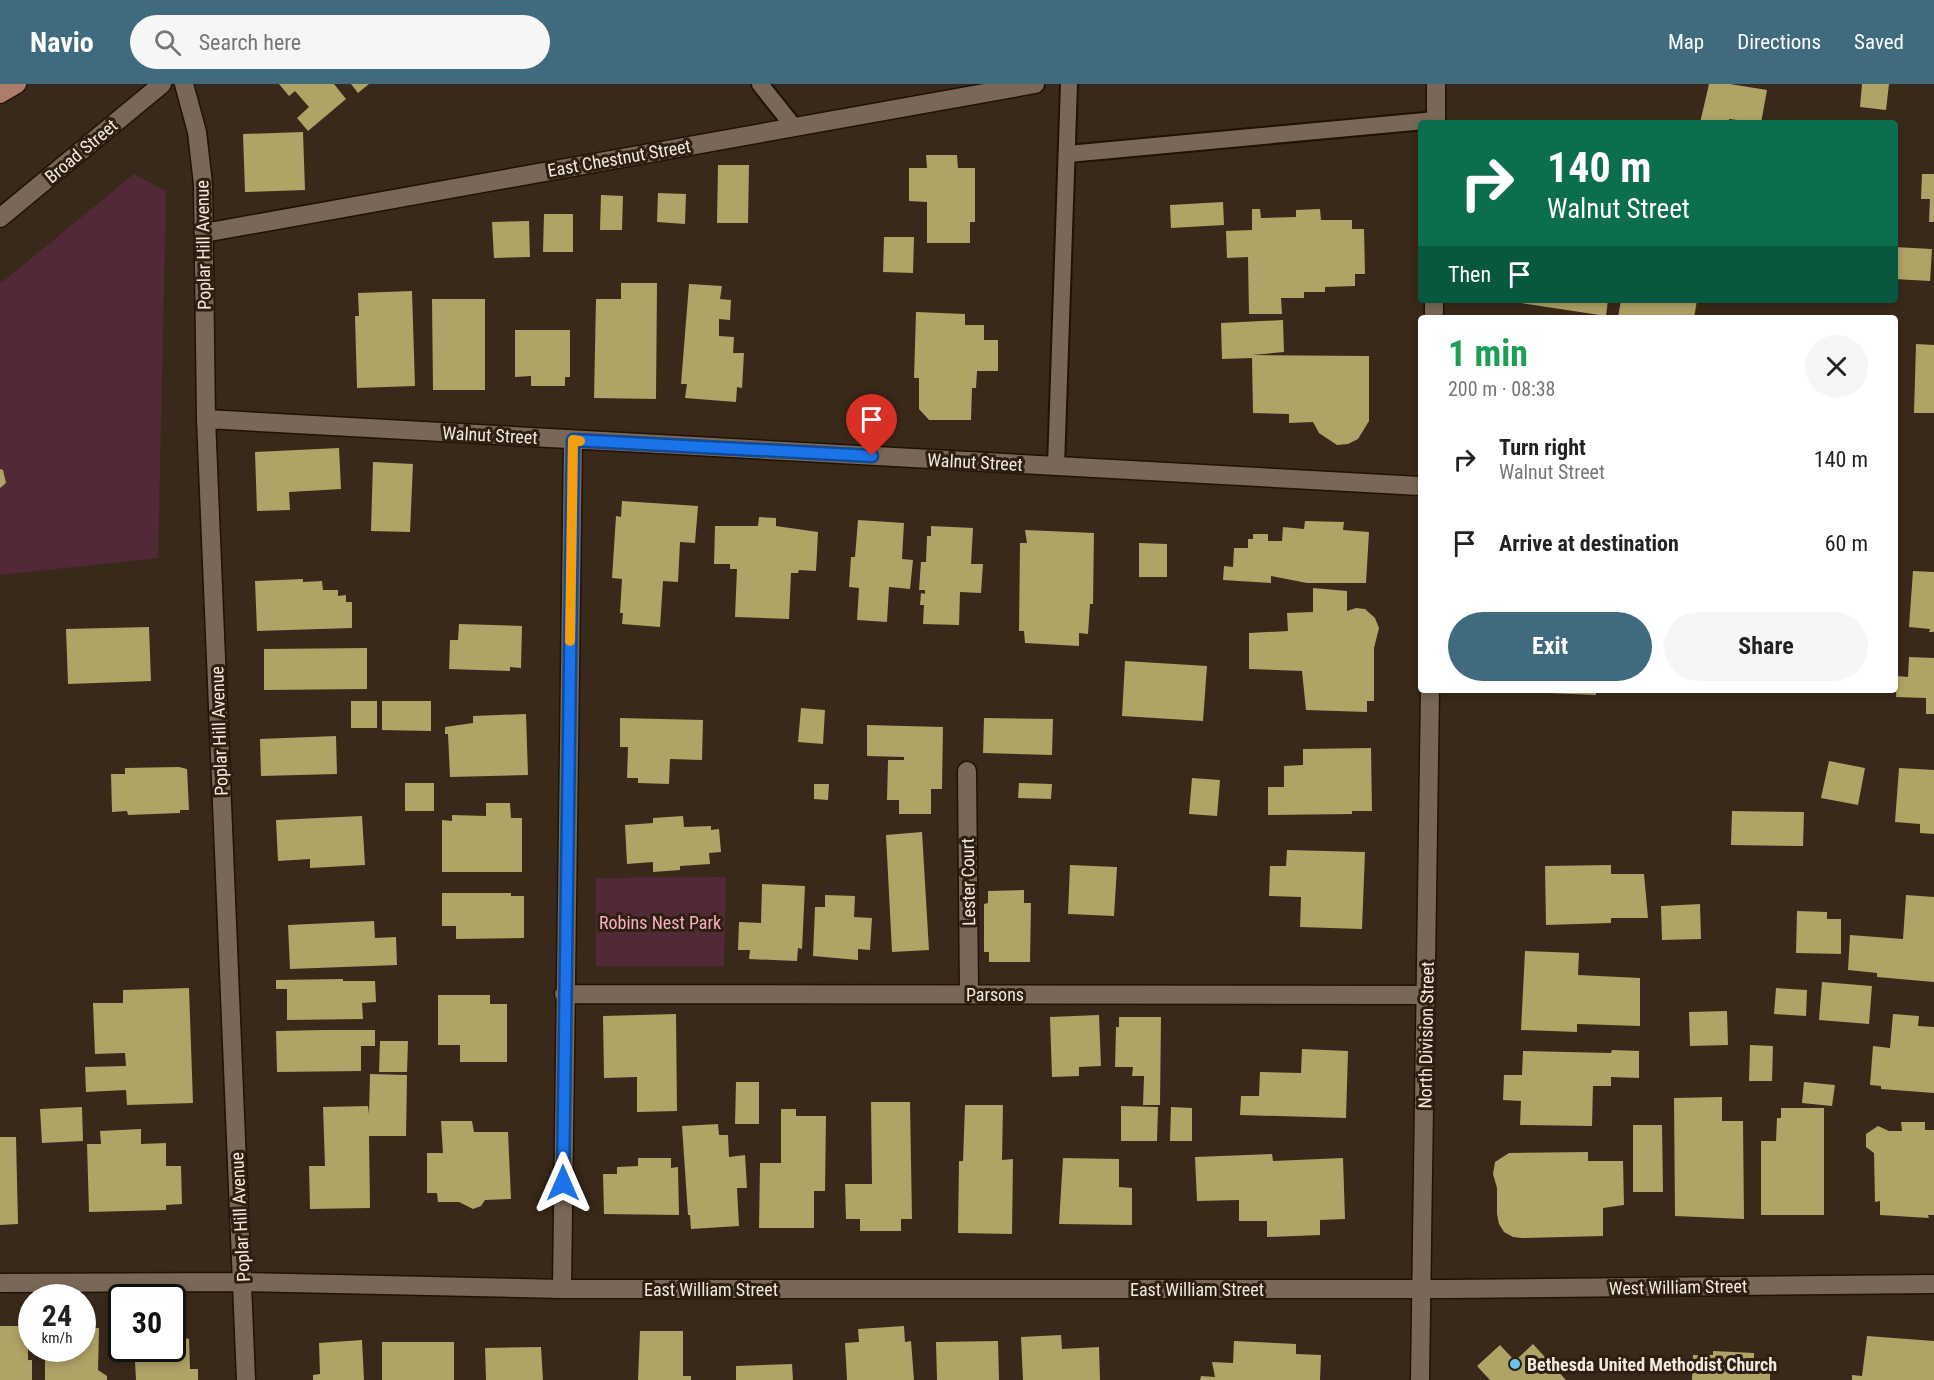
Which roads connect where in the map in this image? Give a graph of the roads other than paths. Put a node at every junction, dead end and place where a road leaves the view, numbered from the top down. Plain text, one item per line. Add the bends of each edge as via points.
1 (17, 84) edge
2 (162, 84) edge
3 (184, 84) edge
4 (760, 84) edge
5 (1035, 84) edge
6 (1069, 84) edge
7 (1436, 84) edge
8 (0, 94) edge
9 (1436, 120) edge
10 (1418, 123) edge
11 (794, 126) junction
12 (1068, 154) junction
13 (0, 218) edge
14 (204, 233) junction
15 (206, 419) junction
16 (573, 440) junction
17 (1056, 466) junction
18 (1418, 486) edge
19 (1430, 693) edge
20 (967, 771) dead end
21 (564, 994) junction
22 (969, 994) junction
23 (1426, 995) junction
24 (242, 1282) junction
25 (0, 1283) edge
26 (1934, 1284) edge
27 (562, 1289) junction
28 (1423, 1289) junction
29 (246, 1380) edge
30 (1420, 1380) edge

1 - 8 main road
2 - 13 street, Broad Street
3 - 14 street, Poplar Hill Avenue via 197,132
4 - 11 lane
5 - 11 street, East Chestnut Street
6 - 12 lane
7 - 9 street
10 - 12 lane
11 - 14 street, East Chestnut Street
12 - 17 lane
14 - 15 street, Poplar Hill Avenue
15 - 16 street, Walnut Street
15 - 24 street, Poplar Hill Avenue
16 - 17 street, Walnut Street
16 - 21 street
17 - 18 street, Walnut Street
19 - 23 street, North Division Street
20 - 22 street, Lester Court
21 - 22 street, Parsons
21 - 27 street
22 - 23 street, Parsons
23 - 28 street, North Division Street
24 - 25 street, East William Street
24 - 27 street, East William Street
24 - 29 street, Poplar Hill Avenue
26 - 28 street, West William Street
27 - 28 street, East William Street
28 - 30 street, North Division Street

